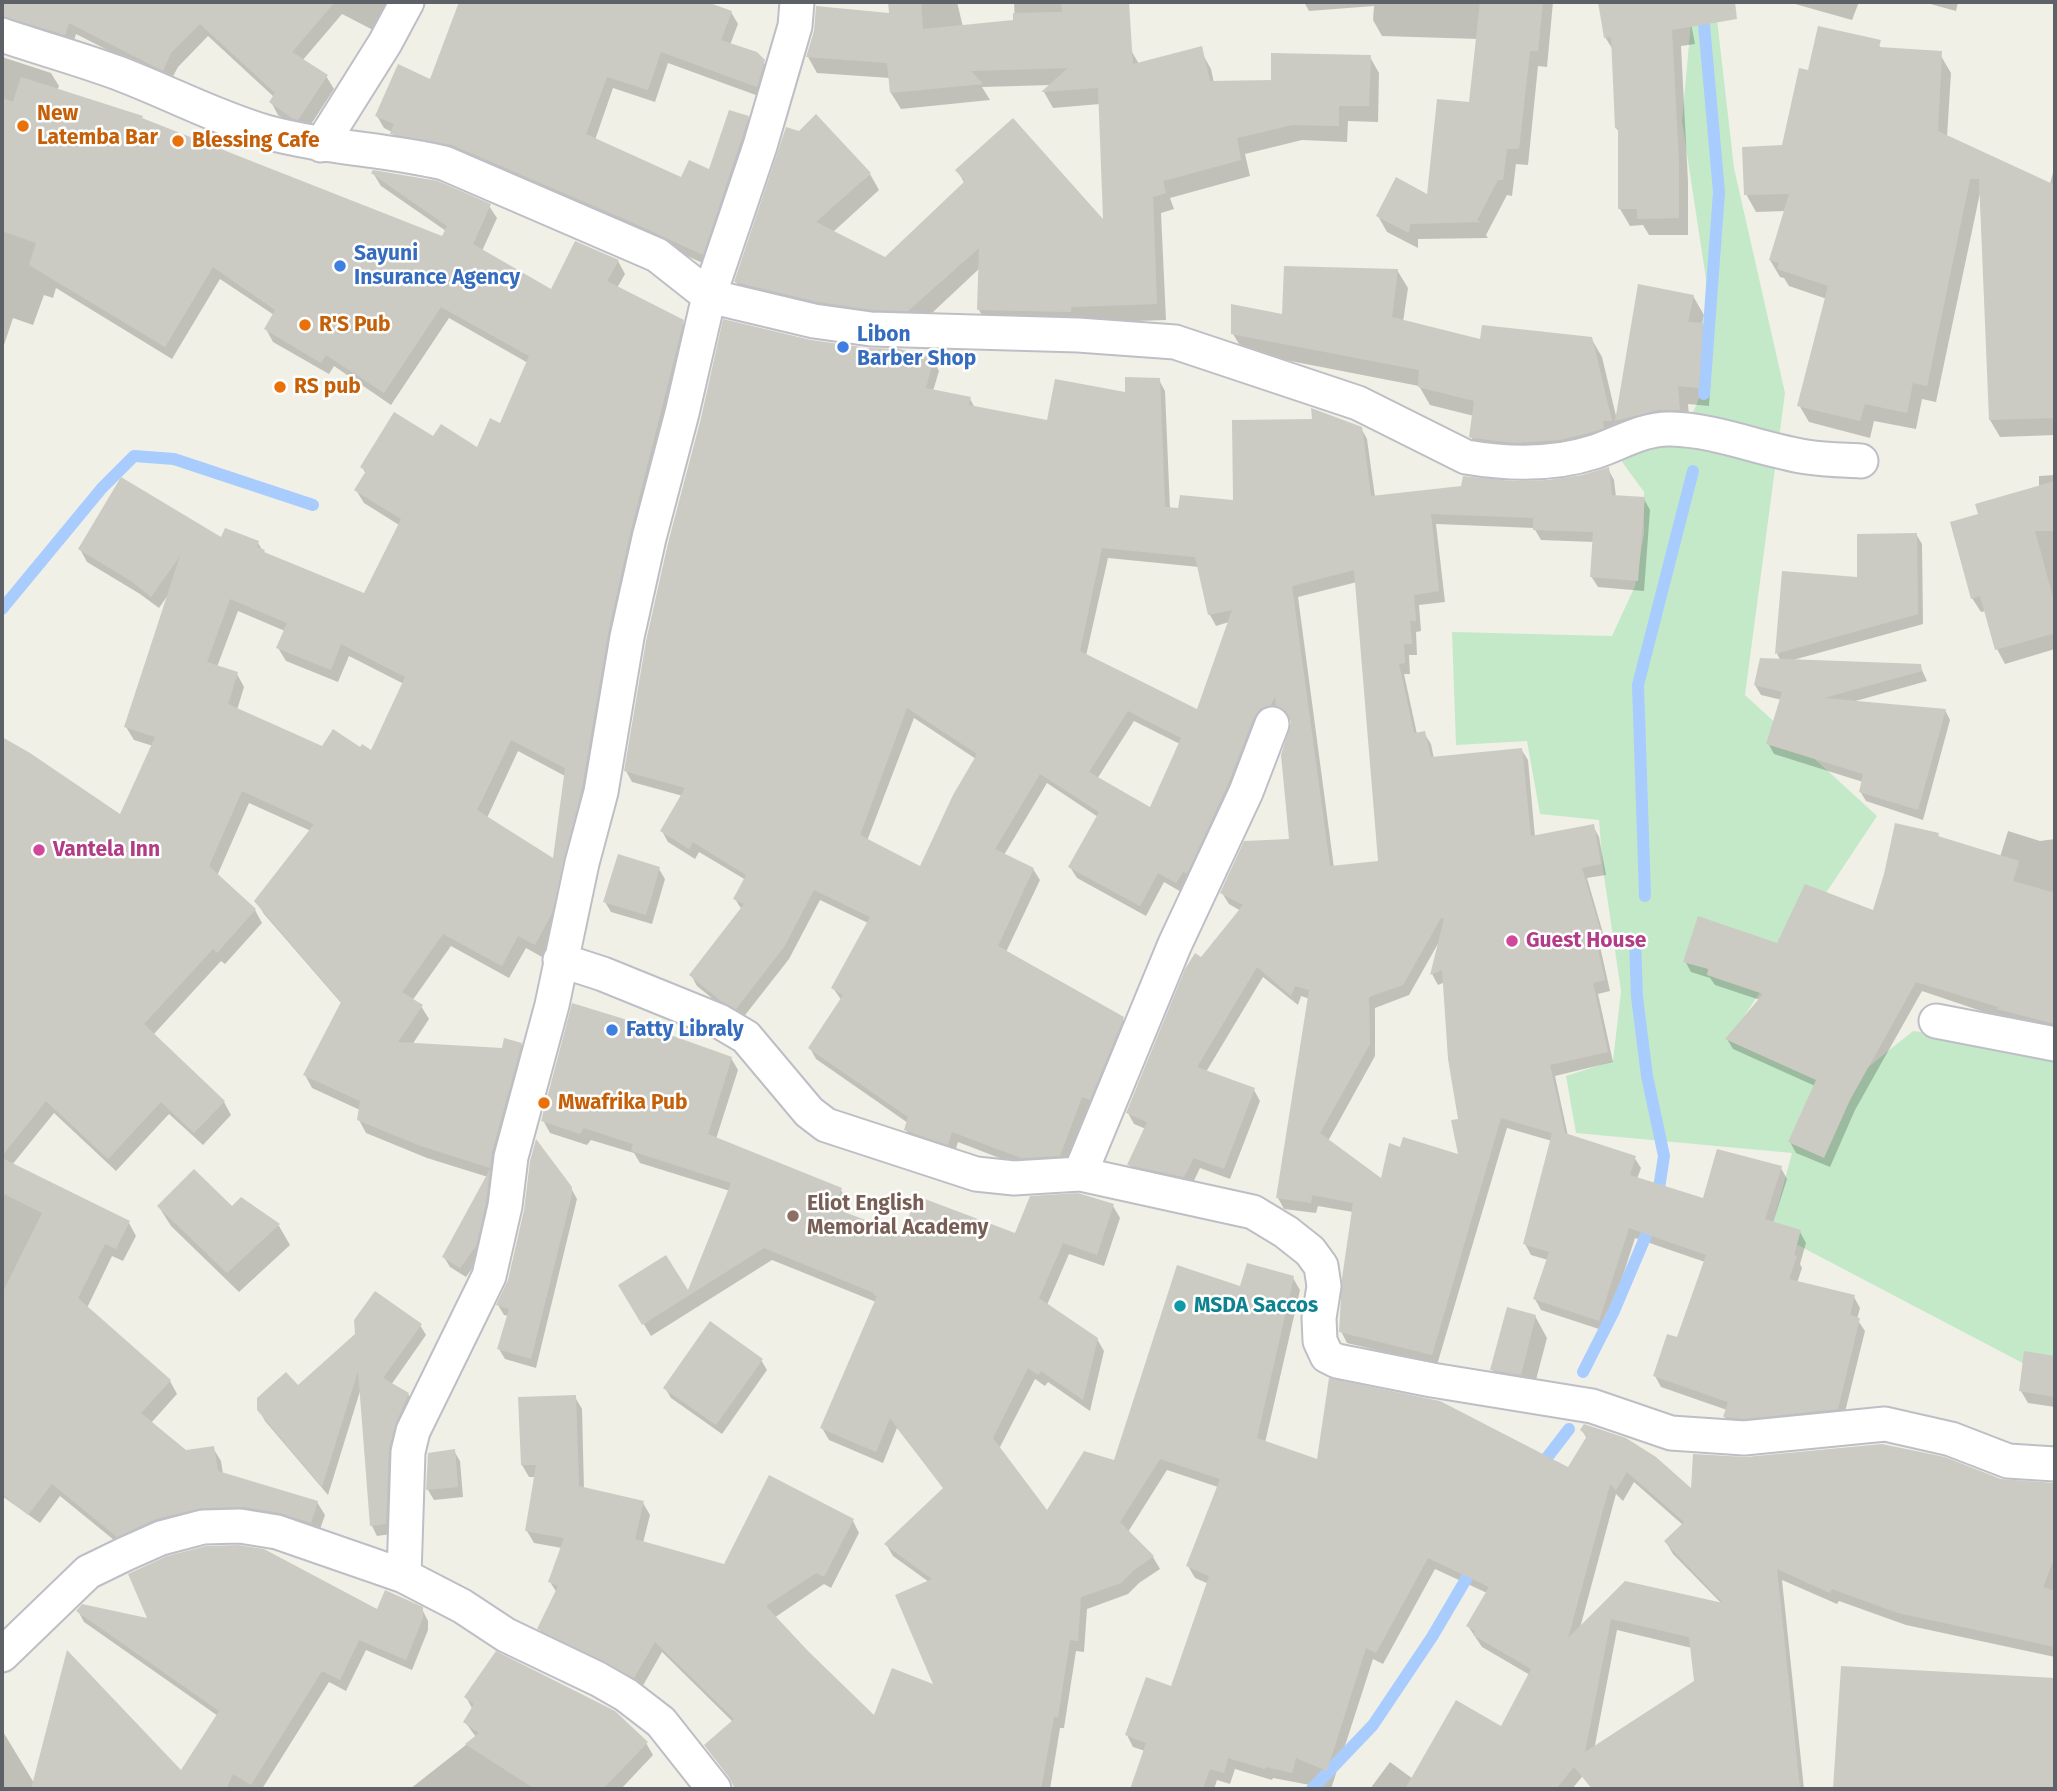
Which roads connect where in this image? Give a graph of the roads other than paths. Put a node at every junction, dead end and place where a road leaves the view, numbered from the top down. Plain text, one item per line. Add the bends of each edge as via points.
1 (407, 2) edge
2 (797, 2) edge
3 (2, 35) edge
4 (321, 145) junction
5 (709, 296) junction
6 (1861, 461) dead end
7 (1272, 724) dead end
8 (560, 960) junction
9 (1936, 1021) dead end
10 (2055, 1044) edge
11 (1080, 1174) junction
12 (2055, 1464) edge
13 (404, 1576) junction
14 (2, 1655) edge
15 (714, 1789) edge

1 - 4 street
2 - 5 street via 795,26 760,146
3 - 4 street via 265,131
4 - 5 street via 444,163 657,255
5 - 6 street via 814,321 871,329 1175,342 1358,403 1466,457 1485,461 1553,461 1668,428 1704,432 1809,458
5 - 8 street via 627,637 601,792
7 - 11 street
8 - 11 street via 719,1021 746,1037 809,1112 826,1125 976,1174 1014,1178
8 - 13 street via 511,1157 489,1276 413,1431 408,1452
9 - 10 street
11 - 12 street via 1253,1212 1286,1232 1321,1266 1321,1341 1327,1356 1337,1361 1592,1406 1671,1433 1744,1438 1885,1424 1951,1439 2008,1461
13 - 14 street via 277,1532 203,1527 161,1538 88,1572
13 - 15 street via 506,1635 626,1695 661,1722

